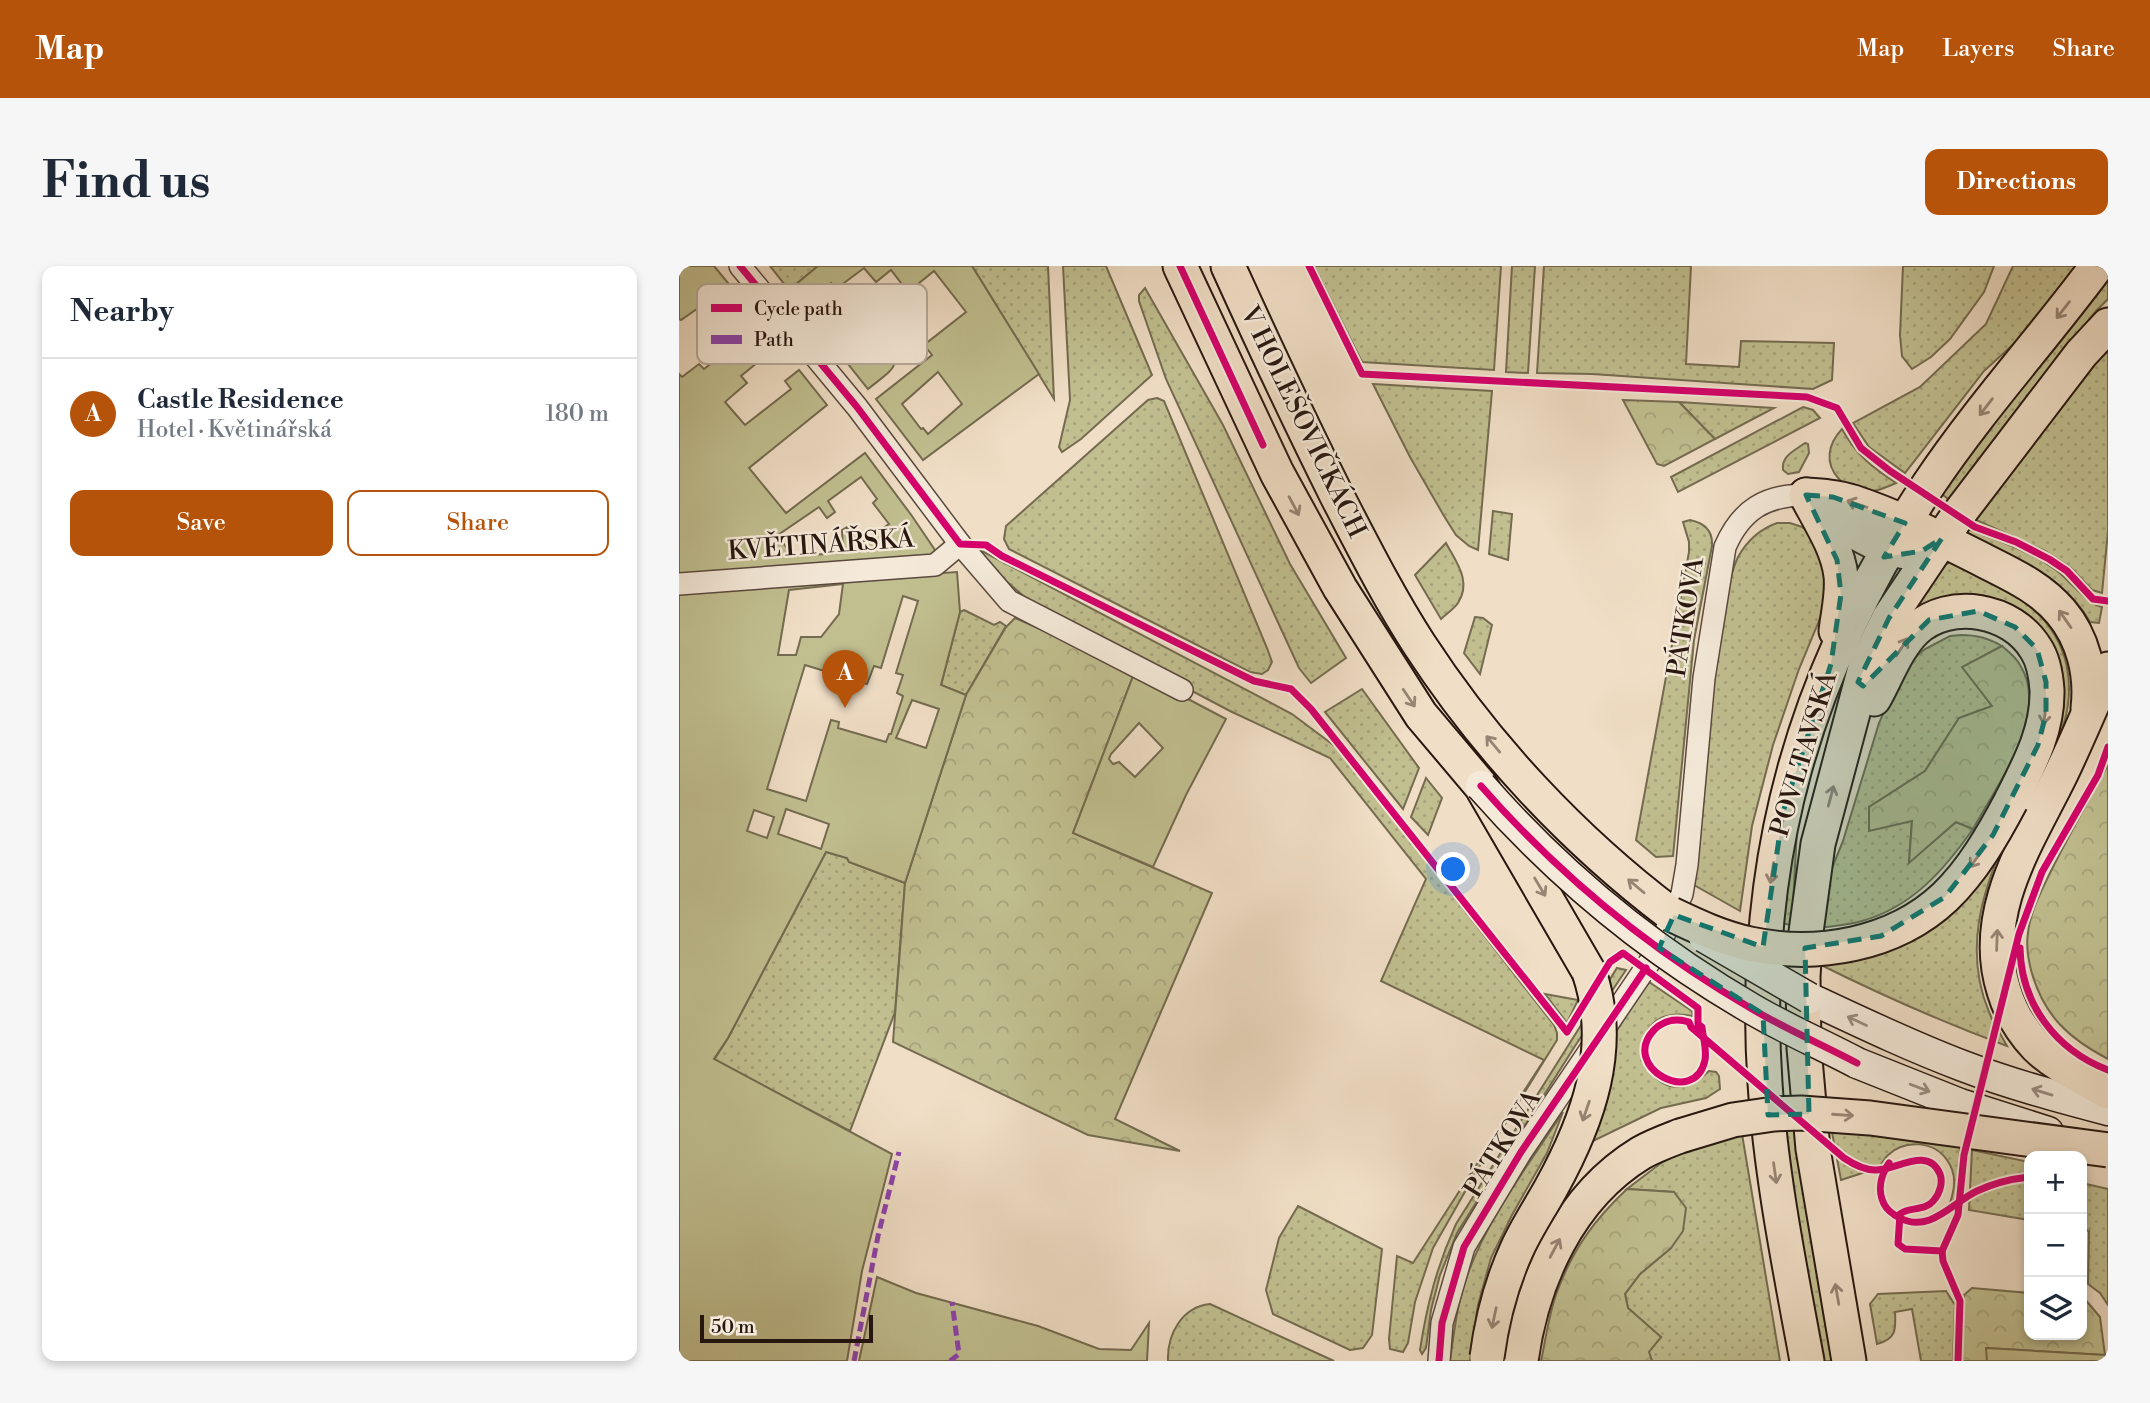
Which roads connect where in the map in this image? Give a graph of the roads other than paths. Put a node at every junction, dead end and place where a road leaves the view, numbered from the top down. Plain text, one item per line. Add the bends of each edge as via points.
1 (740, 266) edge
2 (1179, 266) edge
3 (1228, 266) edge
4 (2097, 266) edge
5 (755, 284) edge
6 (2108, 324) edge
7 (821, 364) edge
8 (1806, 495) junction
9 (1897, 536) junction
10 (1942, 538) junction
11 (960, 544) junction
12 (679, 584) edge
13 (1831, 664) junction
14 (2108, 669) edge
15 (1182, 690) dead end
16 (2085, 720) junction
17 (1844, 749) junction
18 (1481, 786) junction
19 (2025, 808) junction
20 (1671, 914) junction
21 (2108, 1092) edge
22 (2108, 1110) edge
23 (2108, 1150) edge
24 (1803, 1351) edge
25 (1487, 1359) edge
26 (1522, 1360) edge
27 (1439, 1361) edge
28 (1849, 1361) edge

1 - 5 street
2 -> 18 main road, V HOLEŠOVIČKÁCH via 1306,529 1421,715
20 -> 3 main road, V HOLEŠOVIČKÁCH via 1602,856 1513,767 1439,672 1379,578
4 -> 9 main road, POVLTAVSKÁ via 1957,444
6 - 10 main road, POVLTAVSKÁ via 2026,423
7 - 11 street
8 - 9 main road via 1838,523
8 - 13 main road via 1841,574
8 - 27 street, PÁTKOVA via 1777,498 1751,510 1725,547 1704,678 1682,894 1657,951 1521,1152 1464,1247 1442,1324
9 - 10 main road via 1910,552 1922,551
9 - 13 main road, POVLTAVSKÁ
16 -> 10 main road via 2089,693 2085,660 2060,610 2028,583
10 - 17 main road, POVLTAVSKÁ via 1888,618 1866,664
11 - 12 street, KVĚTINÁŘSKÁ via 935,565
11 - 15 street via 1009,601
13 -> 24 main road, POVLTAVSKÁ via 1807,726 1783,812 1763,948 1766,1098
14 - 16 main road
16 - 19 main road
17 -> 19 main road via 1915,631 1948,613 1989,614 2015,627 2031,642 2046,682 2046,714
28 -> 17 main road, POVLTAVSKÁ via 1813,1149 1803,1013 1809,903 1818,844
18 -> 23 main road, bridge via 1514,824 1593,898 1755,1011 1904,1082
18 -> 25 main road, V HOLEŠOVIČKÁCH, bridge via 1589,972 1598,1011 1599,1052 1593,1092 1576,1140 1508,1271 1493,1318
19 -> 20 main road, V HOLEŠOVIČKÁCH, bridge via 1993,835 1945,897 1907,924 1874,938 1837,946 1774,947 1723,936
21 -> 19 main road via 2036,1046 2010,1007 2000,980 1996,948 2000,911 2015,866
22 -> 20 main road, bridge via 1965,1067 1854,1020 1723,949
26 -> 23 main road, bridge via 1535,1294 1567,1227 1625,1163 1680,1136 1733,1119 1801,1113

